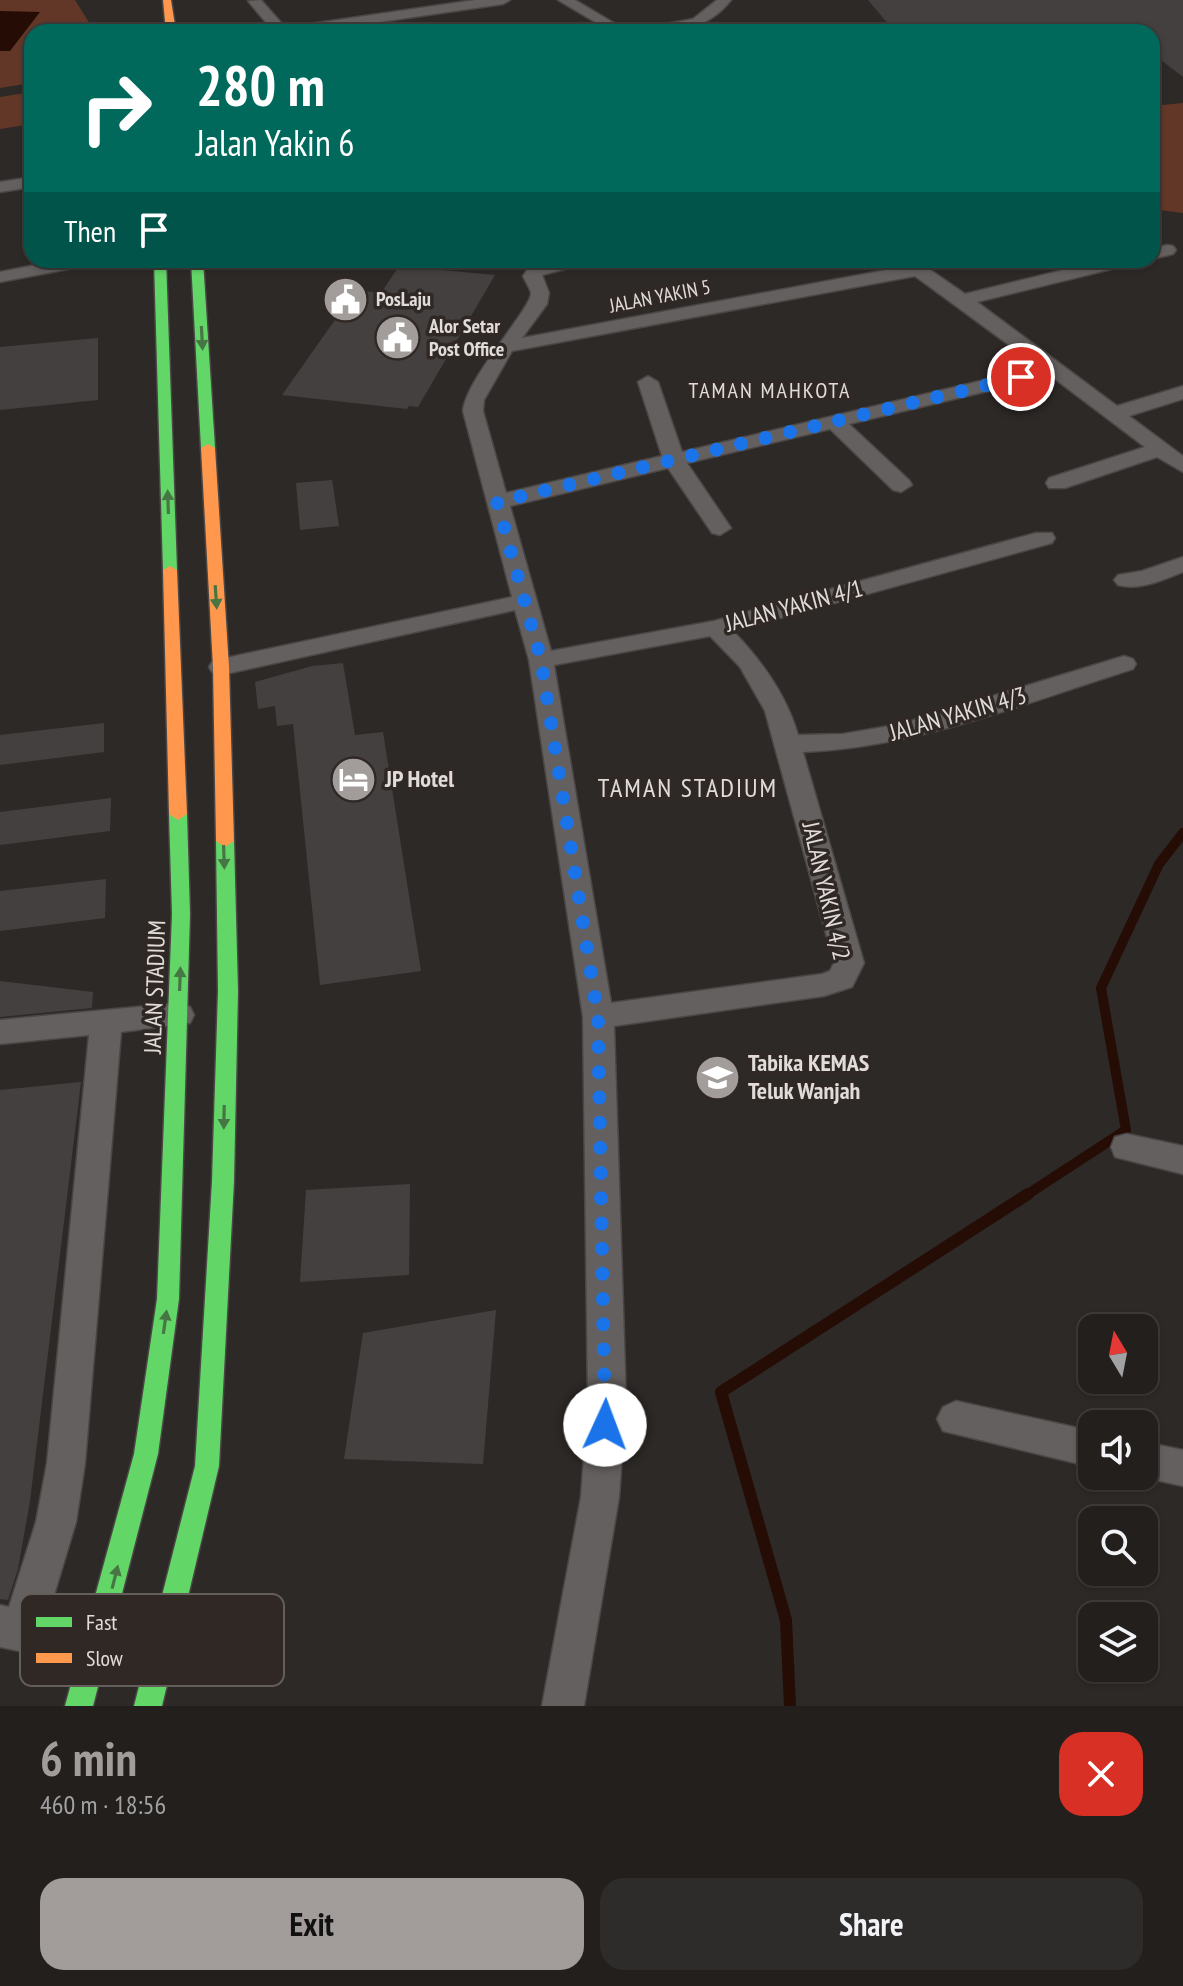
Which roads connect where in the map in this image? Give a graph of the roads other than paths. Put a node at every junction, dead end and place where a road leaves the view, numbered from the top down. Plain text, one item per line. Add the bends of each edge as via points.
1 (167, 0) edge
2 (503, 0) edge
3 (565, 0) edge
4 (724, 0) edge
5 (255, 1) edge
6 (428, 5) edge
7 (170, 24) edge
8 (275, 24) edge
9 (326, 24) edge
10 (608, 24) edge
11 (689, 24) edge
12 (24, 183) edge
13 (0, 187) edge
14 (47, 268) edge
15 (160, 268) edge
16 (197, 268) edge
17 (541, 268) edge
18 (895, 268) edge
19 (914, 268) edge
20 (1093, 268) edge
21 (0, 277) edge
22 (962, 300) junction
23 (505, 347) junction
24 (1052, 370) junction
25 (648, 382) dead end
26 (1183, 392) edge
27 (1114, 414) junction
28 (835, 422) junction
29 (1160, 449) junction
30 (674, 460) junction
31 (1183, 466) edge
32 (1057, 483) dead end
33 (901, 485) dead end
34 (497, 502) junction
35 (720, 528) dead end
36 (1044, 538) dead end
37 (1183, 564) edge
38 (1126, 580) dead end
39 (525, 601) junction
40 (716, 628) junction
41 (541, 660) junction
42 (1124, 664) dead end
43 (221, 667) junction
44 (789, 744) junction
45 (179, 1015) junction
46 (598, 1017) junction
47 (106, 1022) junction
48 (0, 1032) edge
49 (1127, 1147) dead end
50 (1183, 1160) edge
51 (956, 1419) dead end
52 (1078, 1446) edge
53 (1158, 1463) edge
54 (1183, 1468) edge
55 (26, 1594) edge
56 (110, 1594) edge
57 (176, 1594) edge
58 (20, 1608) edge
59 (11, 1629) edge
60 (85, 1686) edge
61 (153, 1686) edge
62 (79, 1706) edge
63 (148, 1706) edge
64 (563, 1706) edge

1 - 7 main road
2 - 6 street
3 - 10 street
4 - 11 street via 713,15
5 - 8 street
6 - 9 street
12 - 13 street
14 - 21 street
45 -> 15 main road, JALAN STADIUM via 181,914
16 -> 43 main road
17 - 23 street via 532,276 540,293 538,304
18 - 23 street, JALAN YAKIN 5
19 - 22 street
20 - 22 street
22 - 24 street
23 - 34 street via 473,411
24 - 27 street
24 - 28 street
25 - 30 street
26 - 27 street
27 - 29 street
28 - 30 street
28 - 33 street
29 - 31 street
29 - 32 street
30 - 34 street
30 - 35 street
34 - 39 street
36 - 40 street, JALAN YAKIN 4/1
37 - 38 street
39 - 41 street
39 - 43 street
40 - 41 street, JALAN YAKIN 4/1
40 - 44 street, JALAN YAKIN 4/2 via 765,684
41 - 46 street
42 - 44 street, JALAN YAKIN 4/3 via 903,732
43 -> 57 main road via 228,991 219,1296 207,1466
44 - 46 street, JALAN YAKIN 4/2 via 849,963 841,979
45 - 47 street
56 -> 45 main road, JALAN STADIUM via 146,1454 168,1299
46 - 64 street via 607,1401 600,1497
47 - 48 street
47 - 55 street via 66,1463 56,1522
49 - 50 street
51 - 52 street
53 - 54 street
58 - 59 street
60 - 62 main road, JALAN STADIUM
61 -> 63 main road

